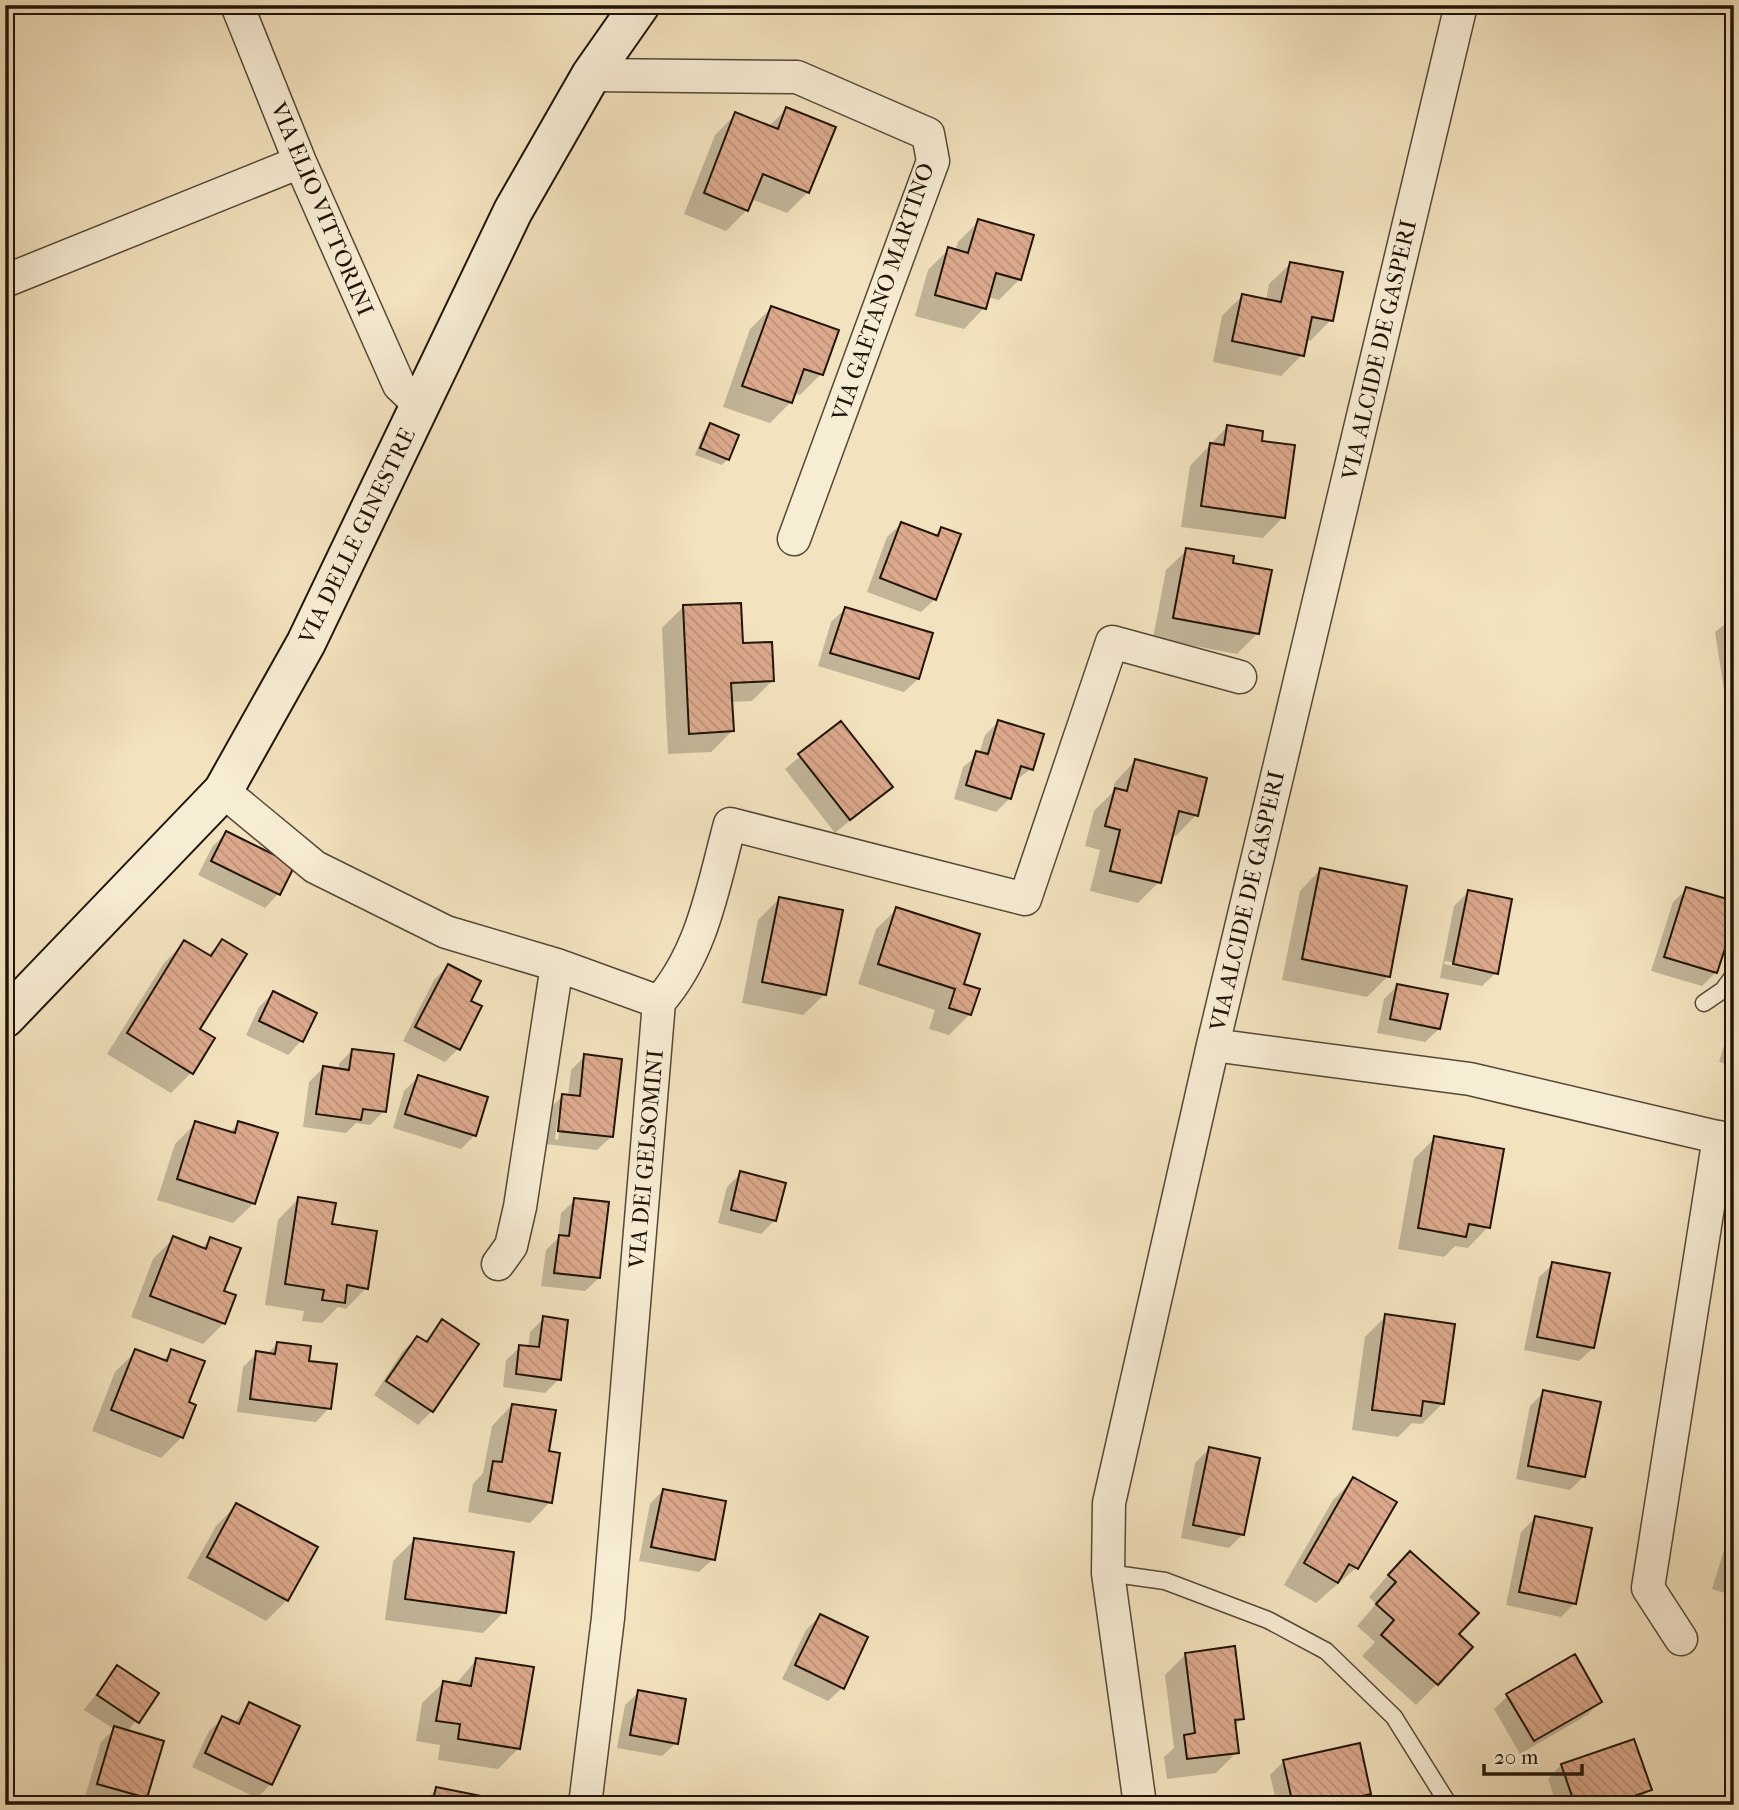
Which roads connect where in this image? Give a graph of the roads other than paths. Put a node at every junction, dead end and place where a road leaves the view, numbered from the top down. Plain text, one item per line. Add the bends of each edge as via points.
1 (237, 5) edge
2 (640, 5) edge
3 (1461, 5) edge
4 (591, 75) junction
5 (300, 162) junction
6 (5, 281) edge
7 (420, 405) junction
8 (794, 539) dead end
9 (1240, 677) dead end
10 (223, 791) junction
11 (557, 965) junction
12 (1734, 975) edge
13 (659, 1002) junction
14 (1704, 1003) dead end
15 (5, 1018) edge
16 (1213, 1045) junction
17 (1726, 1139) edge
18 (498, 1264) dead end
19 (1108, 1573) junction
20 (1681, 1639) dead end
21 (585, 1805) edge
22 (1140, 1805) edge
23 (1449, 1805) edge

1 - 5 street, VIA ELIO VITTORINI
2 - 4 street, VIA DELLE GINESTRE
3 - 16 street, VIA ALCIDE DE GASPERI
4 - 7 street, VIA DELLE GINESTRE via 513,211
4 - 8 street, VIA GAETANO MARTINO via 797,77 928,134 933,162
5 - 6 street
5 - 7 street, VIA ELIO VITTORINI via 399,385
7 - 10 street, VIA DELLE GINESTRE via 306,643
9 - 13 street via 1112,642 1026,899 730,824 696,945 678,981
10 - 11 street via 314,867 446,932
10 - 15 street, VIA DELLE GINESTRE
11 - 13 street
11 - 18 street via 520,1207 511,1246
12 - 14 lane
13 - 21 street, VIA DEI GELSOMINI via 608,1619
16 - 17 street via 1470,1079
16 - 19 street, VIA ALCIDE DE GASPERI via 1109,1503
17 - 20 street via 1648,1588
19 - 22 street, VIA ALCIDE DE GASPERI
19 - 23 lane via 1165,1581 1268,1620 1326,1651 1394,1717

